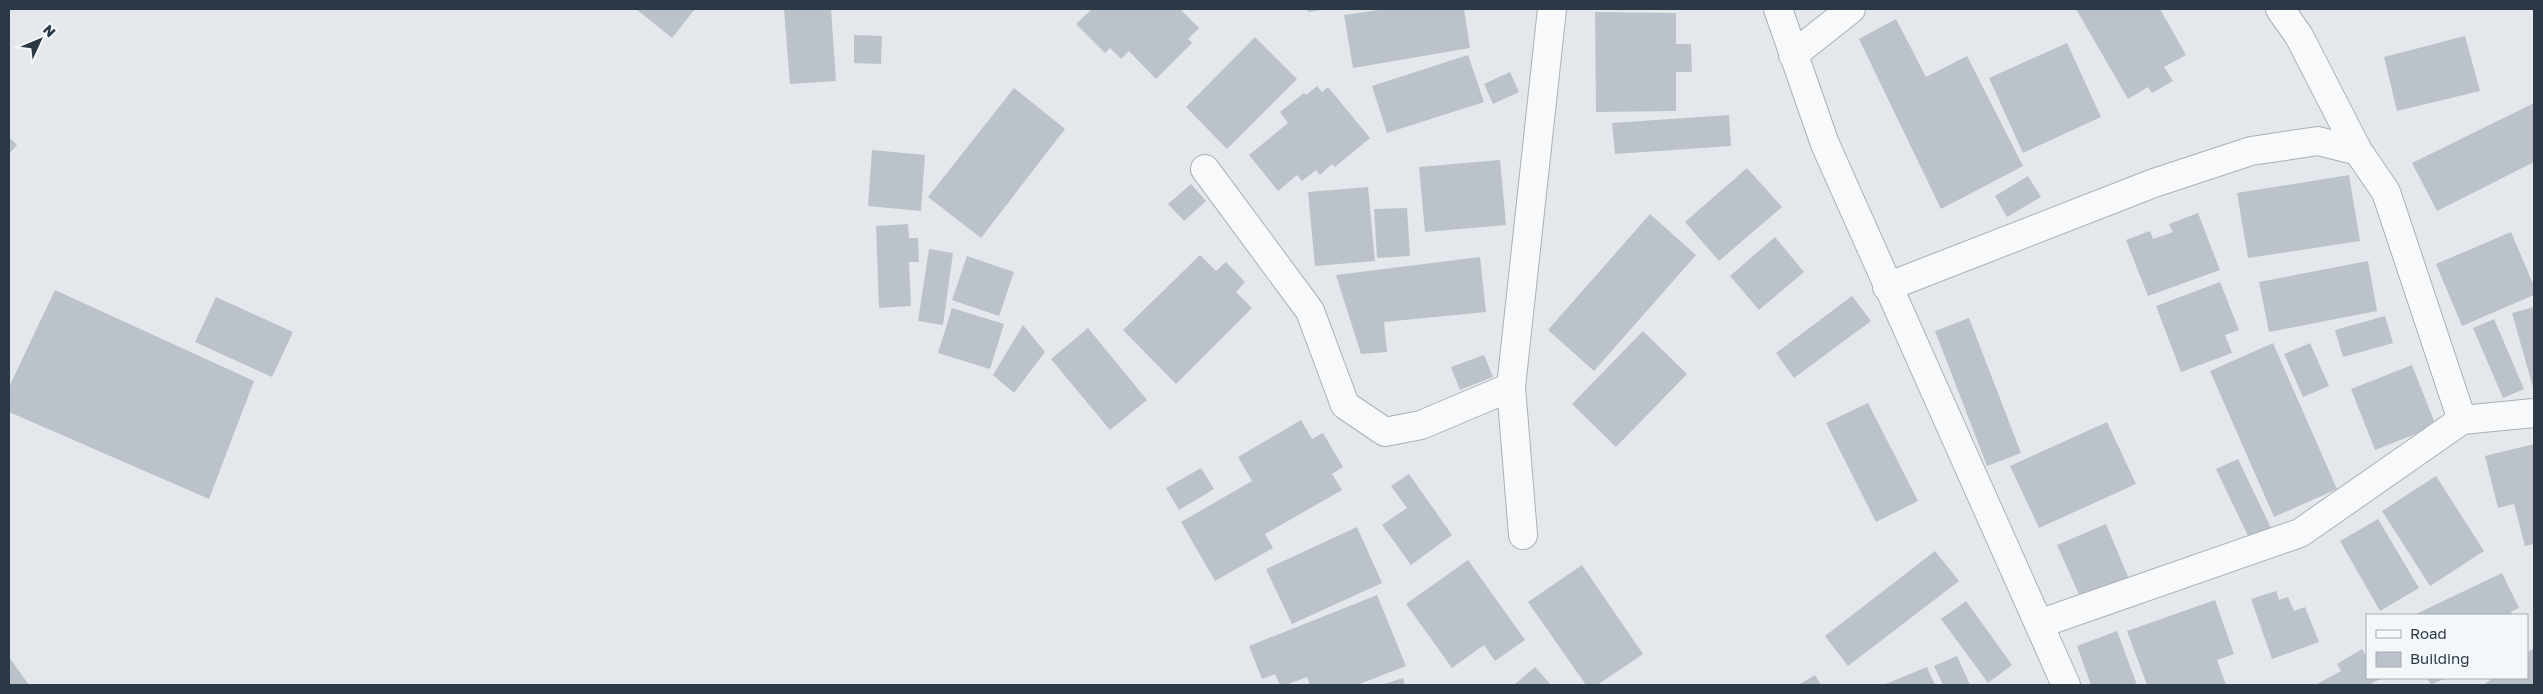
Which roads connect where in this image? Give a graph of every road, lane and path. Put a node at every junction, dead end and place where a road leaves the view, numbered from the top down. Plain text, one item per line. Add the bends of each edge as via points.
1 (1552, 9) edge
2 (1778, 9) edge
3 (1852, 9) edge
4 (2280, 9) edge
5 (1793, 55) junction
6 (2358, 151) junction
7 (1205, 169) dead end
8 (1887, 287) junction
9 (1512, 388) junction
10 (2534, 413) edge
11 (2462, 420) junction
12 (1523, 535) dead end
13 (2039, 624) junction
14 (2066, 685) edge

1 - 9 street
2 - 5 street
3 - 5 street
4 - 6 street via 2299,36
5 - 8 street via 1825,144
6 - 8 street via 2318,141 2251,151 2154,183
6 - 11 street via 2386,192
7 - 9 street via 1310,311 1346,405 1385,432 1421,426
8 - 13 street
9 - 12 street
10 - 11 street
11 - 13 street via 2300,533
13 - 14 street

